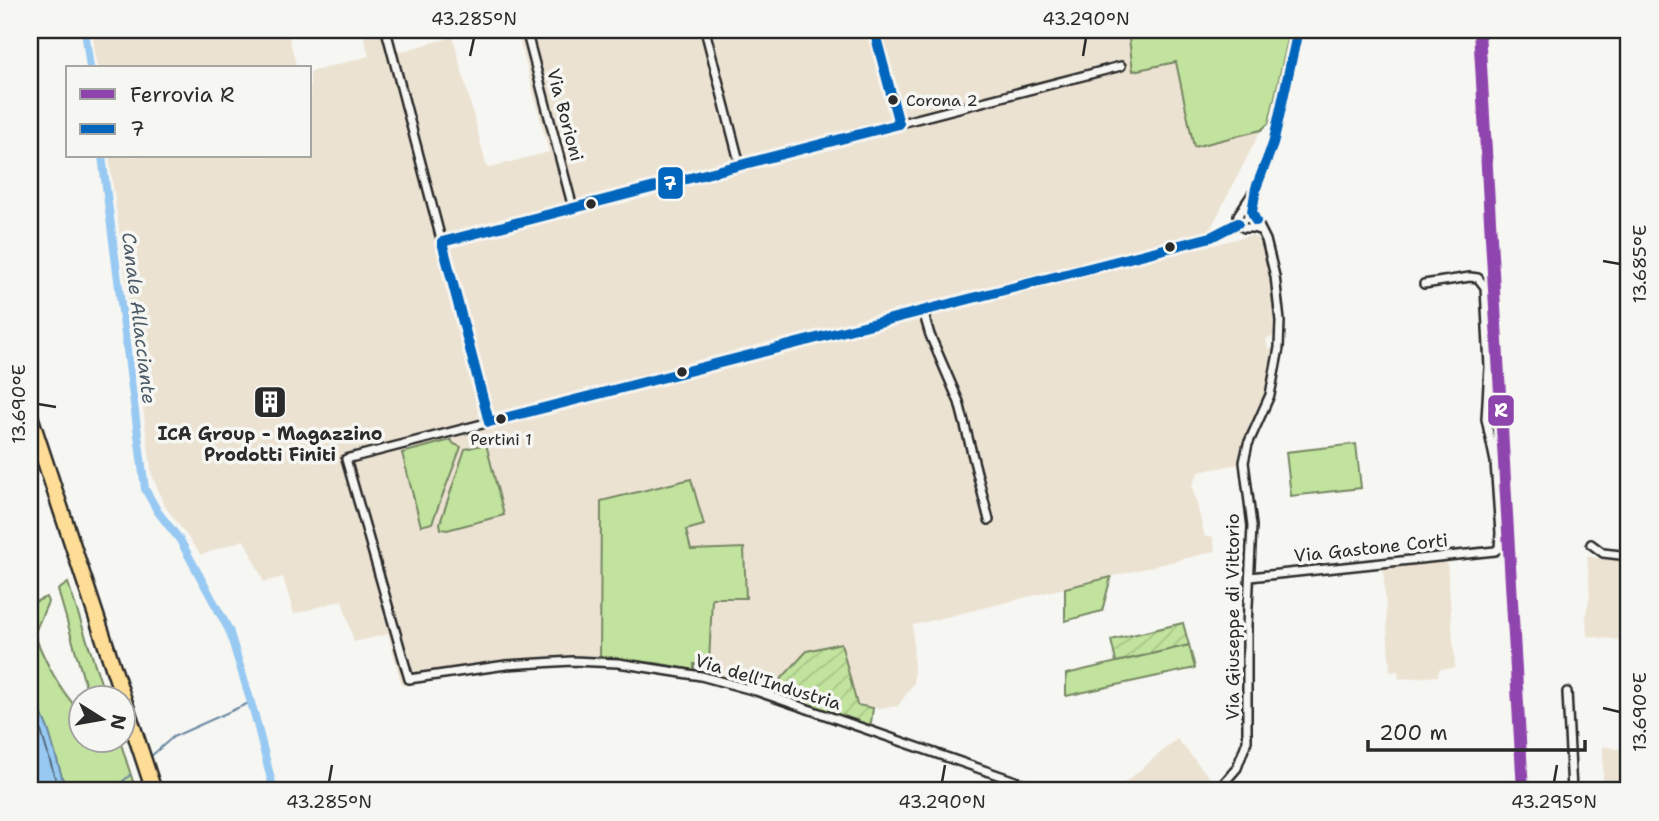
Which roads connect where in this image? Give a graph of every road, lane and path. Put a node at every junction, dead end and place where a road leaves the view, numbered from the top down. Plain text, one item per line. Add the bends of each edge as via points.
1 (386, 30) edge
2 (527, 30) edge
3 (705, 30) edge
4 (874, 30) edge
5 (1298, 30) edge
6 (1121, 66) dead end
7 (899, 124) junction
8 (740, 164) junction
9 (1256, 188) junction
10 (573, 208) junction
11 (1242, 211) junction
12 (1252, 212) junction
13 (1256, 221) junction
14 (1238, 223) junction
15 (1250, 228) junction
16 (1262, 233) junction
17 (442, 242) junction
18 (1424, 284) dead end
19 (923, 311) junction
20 (30, 416) edge
21 (489, 422) junction
22 (30, 446) edge
23 (989, 520) dead end
24 (67, 542) junction
25 (1591, 544) dead end
26 (1629, 556) edge
27 (1250, 577) junction
28 (82, 588) junction
29 (110, 684) edge
30 (1567, 692) dead end
31 (132, 754) edge
32 (145, 791) edge
33 (154, 791) edge
34 (1044, 791) edge
35 (1217, 791) edge
36 (1572, 791) edge

1 - 17 street
2 - 10 street, Via Borioni
3 - 8 street
4 - 7 street
5 - 9 street via 1273,144
6 - 7 street
7 - 8 street
8 - 10 street
9 - 11 street
9 - 12 street
10 - 17 street
11 - 12 street
11 - 14 street
12 - 13 street, Via Giuseppe di Vittorio
13 - 15 street
13 - 16 street, Via Giuseppe di Vittorio
14 - 15 street
14 - 19 street via 1211,237
15 - 16 street
16 - 27 street, Via Giuseppe di Vittorio via 1275,276 1280,334 1273,384 1244,462 1252,526
17 - 21 street
18 - 27 street, Via Gastone Corti via 1470,277 1478,278 1485,288 1486,419 1495,462 1500,543 1495,551
19 - 21 street
19 - 23 street via 959,401
20 - 24 highway
21 - 34 street, Via dell'Industria via 346,458 409,679 539,662 618,663 701,676
22 - 24 highway
24 - 28 highway
25 - 26 street via 1603,553
27 - 35 street, Via Giuseppe di Vittorio via 1247,741 1237,768
28 - 29 highway
28 - 33 highway
30 - 36 street
31 - 32 highway

